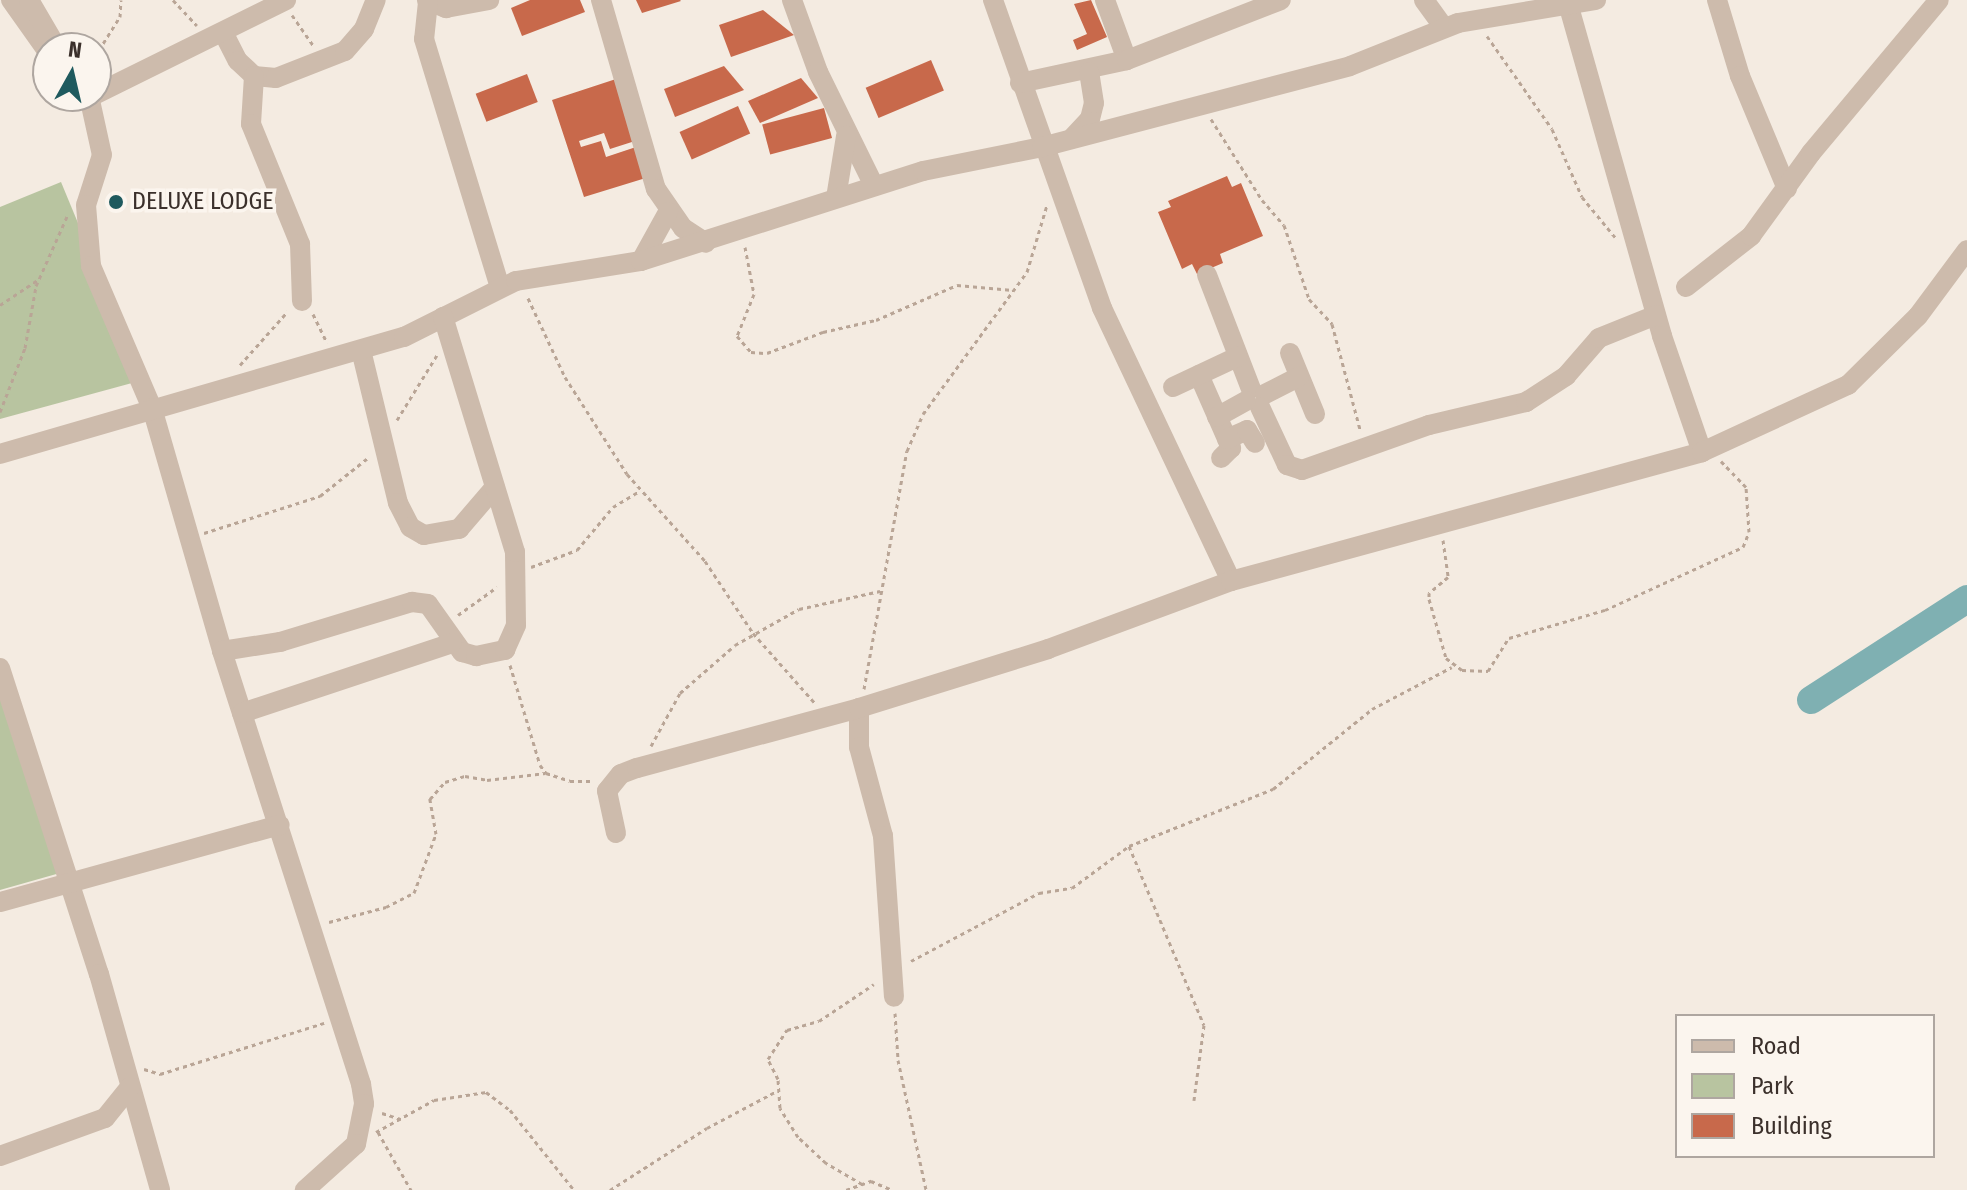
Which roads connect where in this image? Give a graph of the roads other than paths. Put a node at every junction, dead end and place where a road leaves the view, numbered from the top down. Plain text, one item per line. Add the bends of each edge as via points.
1 (11, 0) edge
2 (29, 0) edge
3 (376, 0) edge
4 (489, 0) edge
5 (601, 0) edge
6 (792, 0) edge
7 (1105, 0) edge
8 (1281, 0) edge
9 (1424, 0) edge
10 (1596, 0) edge
11 (1717, 0) edge
12 (1939, 0) edge
13 (285, 1) edge
14 (428, 1) edge
15 (994, 1) edge
16 (1568, 4) edge
17 (254, 9) edge
18 (1451, 26) junction
19 (34, 32) edge
20 (48, 32) edge
21 (216, 38) junction
22 (1127, 60) junction
23 (1089, 72) junction
24 (254, 76) junction
25 (1020, 83) junction
26 (112, 87) edge
27 (95, 112) edge
28 (846, 136) junction
29 (1073, 137) junction
30 (1042, 147) junction
31 (874, 186) junction
32 (1787, 189) junction
33 (836, 198) junction
34 (668, 212) junction
35 (706, 243) junction
36 (1967, 250) edge
37 (641, 261) junction
38 (1207, 275) dead end
39 (508, 284) junction
40 (1686, 287) dead end
41 (302, 301) road end
42 (1656, 315) junction
43 (443, 317) junction
44 (361, 350) junction
45 (1290, 353) dead end
46 (1237, 357) junction
47 (1199, 375) junction
48 (1299, 377) junction
49 (1173, 387) dead end
50 (1255, 398) junction
51 (152, 408) junction
52 (1315, 414) dead end
53 (1217, 417) junction
54 (1255, 443) dead end
55 (1702, 452) junction
56 (0, 454) edge
57 (495, 487) junction
58 (1231, 581) junction
59 (448, 634) junction
60 (222, 651) junction
61 (1, 673) edge
62 (859, 708) junction
63 (242, 713) junction
64 (280, 825) junction
65 (616, 833) dead end
66 (67, 883) junction
67 (0, 902) edge
68 (894, 997) road end
69 (130, 1087) junction
70 (0, 1156) edge
71 (160, 1190) edge
72 (305, 1190) edge

1 - 19 street
2 - 20 street
3 - 24 street via 364,29 345,51 276,78
4 - 14 street via 467,8
5 - 34 street via 656,189
6 - 28 street
7 - 22 street
8 - 22 street
9 - 18 street
10 - 16 street
11 - 32 street via 1740,76
12 - 32 street
13 - 17 street
14 - 39 street via 424,39
15 - 25 street
16 - 18 street
16 - 42 street
17 - 21 street
18 - 29 street via 1350,66
21 - 24 street
21 - 26 street
22 - 23 street
23 - 25 street
23 - 29 street via 1094,103 1090,119
24 - 41 street via 251,124 300,244
25 - 30 street
27 - 51 street via 102,155 86,205 91,266
28 - 31 street
28 - 33 street
29 - 30 street
30 - 31 street
30 - 58 street via 1102,308
31 - 33 street
32 - 40 street via 1751,236
33 - 35 street
34 - 35 street
34 - 37 street
35 - 37 street
36 - 55 street via 1918,316 1848,385
37 - 39 street
38 - 46 street
39 - 43 street
42 - 50 street via 1599,338 1566,376 1526,402 1442,421 1367,451 1293,469
42 - 55 street
43 - 44 street
43 - 57 street
44 - 51 street
44 - 57 street via 398,503 410,527 424,535 459,529
45 - 48 street
46 - 47 street
46 - 50 street
47 - 49 street
47 - 53 street
48 - 50 street
48 - 52 street
50 - 53 street
51 - 56 street
51 - 60 street
53 - 54 street via 1224,448 1247,430
55 - 58 street
57 - 59 street via 509,525 517,575 516,625 505,650 476,656
58 - 62 street via 1063,644
59 - 60 street via 428,604 412,602 280,642
59 - 63 street
60 - 63 street
61 - 66 street
62 - 65 street via 629,771 607,791
62 - 68 street via 859,747 883,836
63 - 64 street
64 - 66 street
64 - 72 street via 370,1129
66 - 67 street
66 - 69 street via 95,959
69 - 70 street via 105,1118
69 - 71 street

